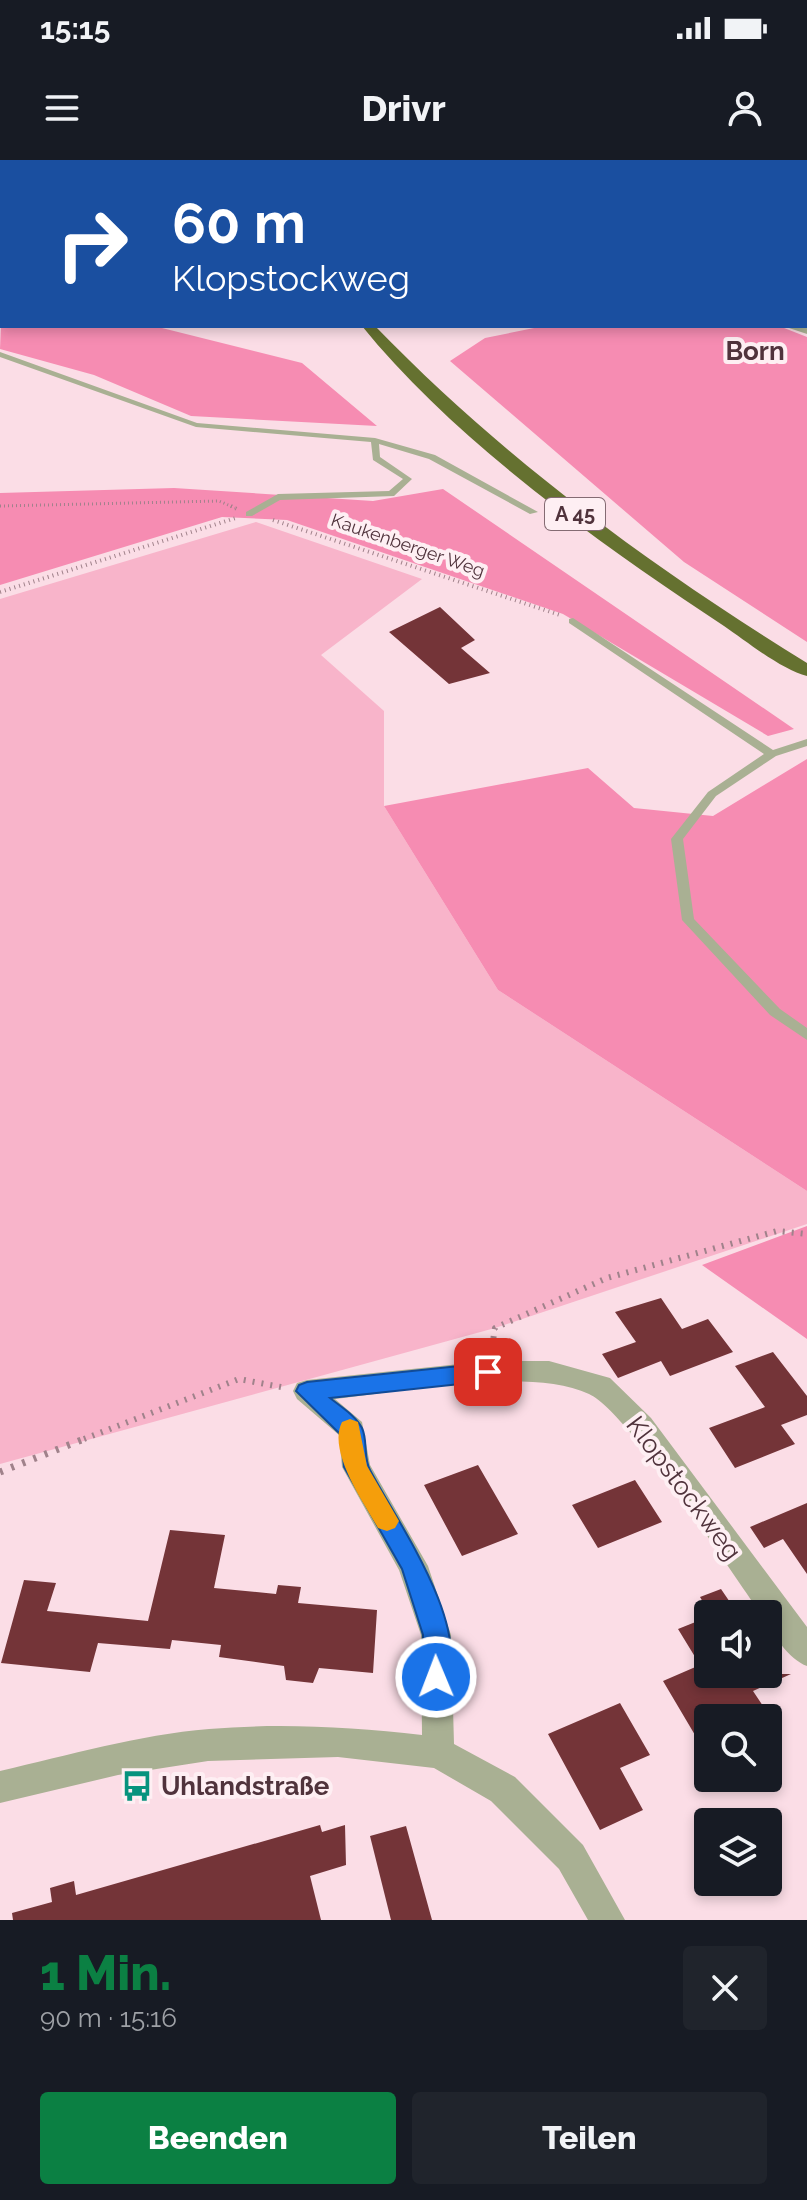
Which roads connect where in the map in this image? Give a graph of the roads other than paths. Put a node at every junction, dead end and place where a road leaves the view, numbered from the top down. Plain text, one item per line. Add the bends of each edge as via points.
1 (370, 328) edge
2 (388, 328) edge
3 (0, 354) edge
4 (375, 440) junction
5 (533, 512) dead end
6 (249, 514) road end
7 (573, 621) road end
8 (807, 658) edge
9 (807, 671) edge
10 (807, 742) edge
11 (772, 754) junction
12 (807, 1035) edge
13 (807, 1652) edge
14 (438, 1753) junction
15 (0, 1787) edge
16 (607, 1920) edge

1 - 9 highway, A 45 via 475,433 613,544
2 - 8 highway, A 45 via 428,372 649,553
3 - 4 lane via 196,425
4 - 5 lane via 432,457
4 - 6 lane via 376,458 408,479 391,494 278,497
7 - 11 lane
10 - 11 lane
11 - 12 lane via 712,794 677,839 688,920 775,1012
13 - 14 street, Klopstockweg via 641,1426 600,1386 549,1372 488,1372 307,1391 352,1430 356,1467 413,1566 436,1635
14 - 15 street via 338,1741 208,1745 118,1759
14 - 16 street via 503,1789 571,1857

